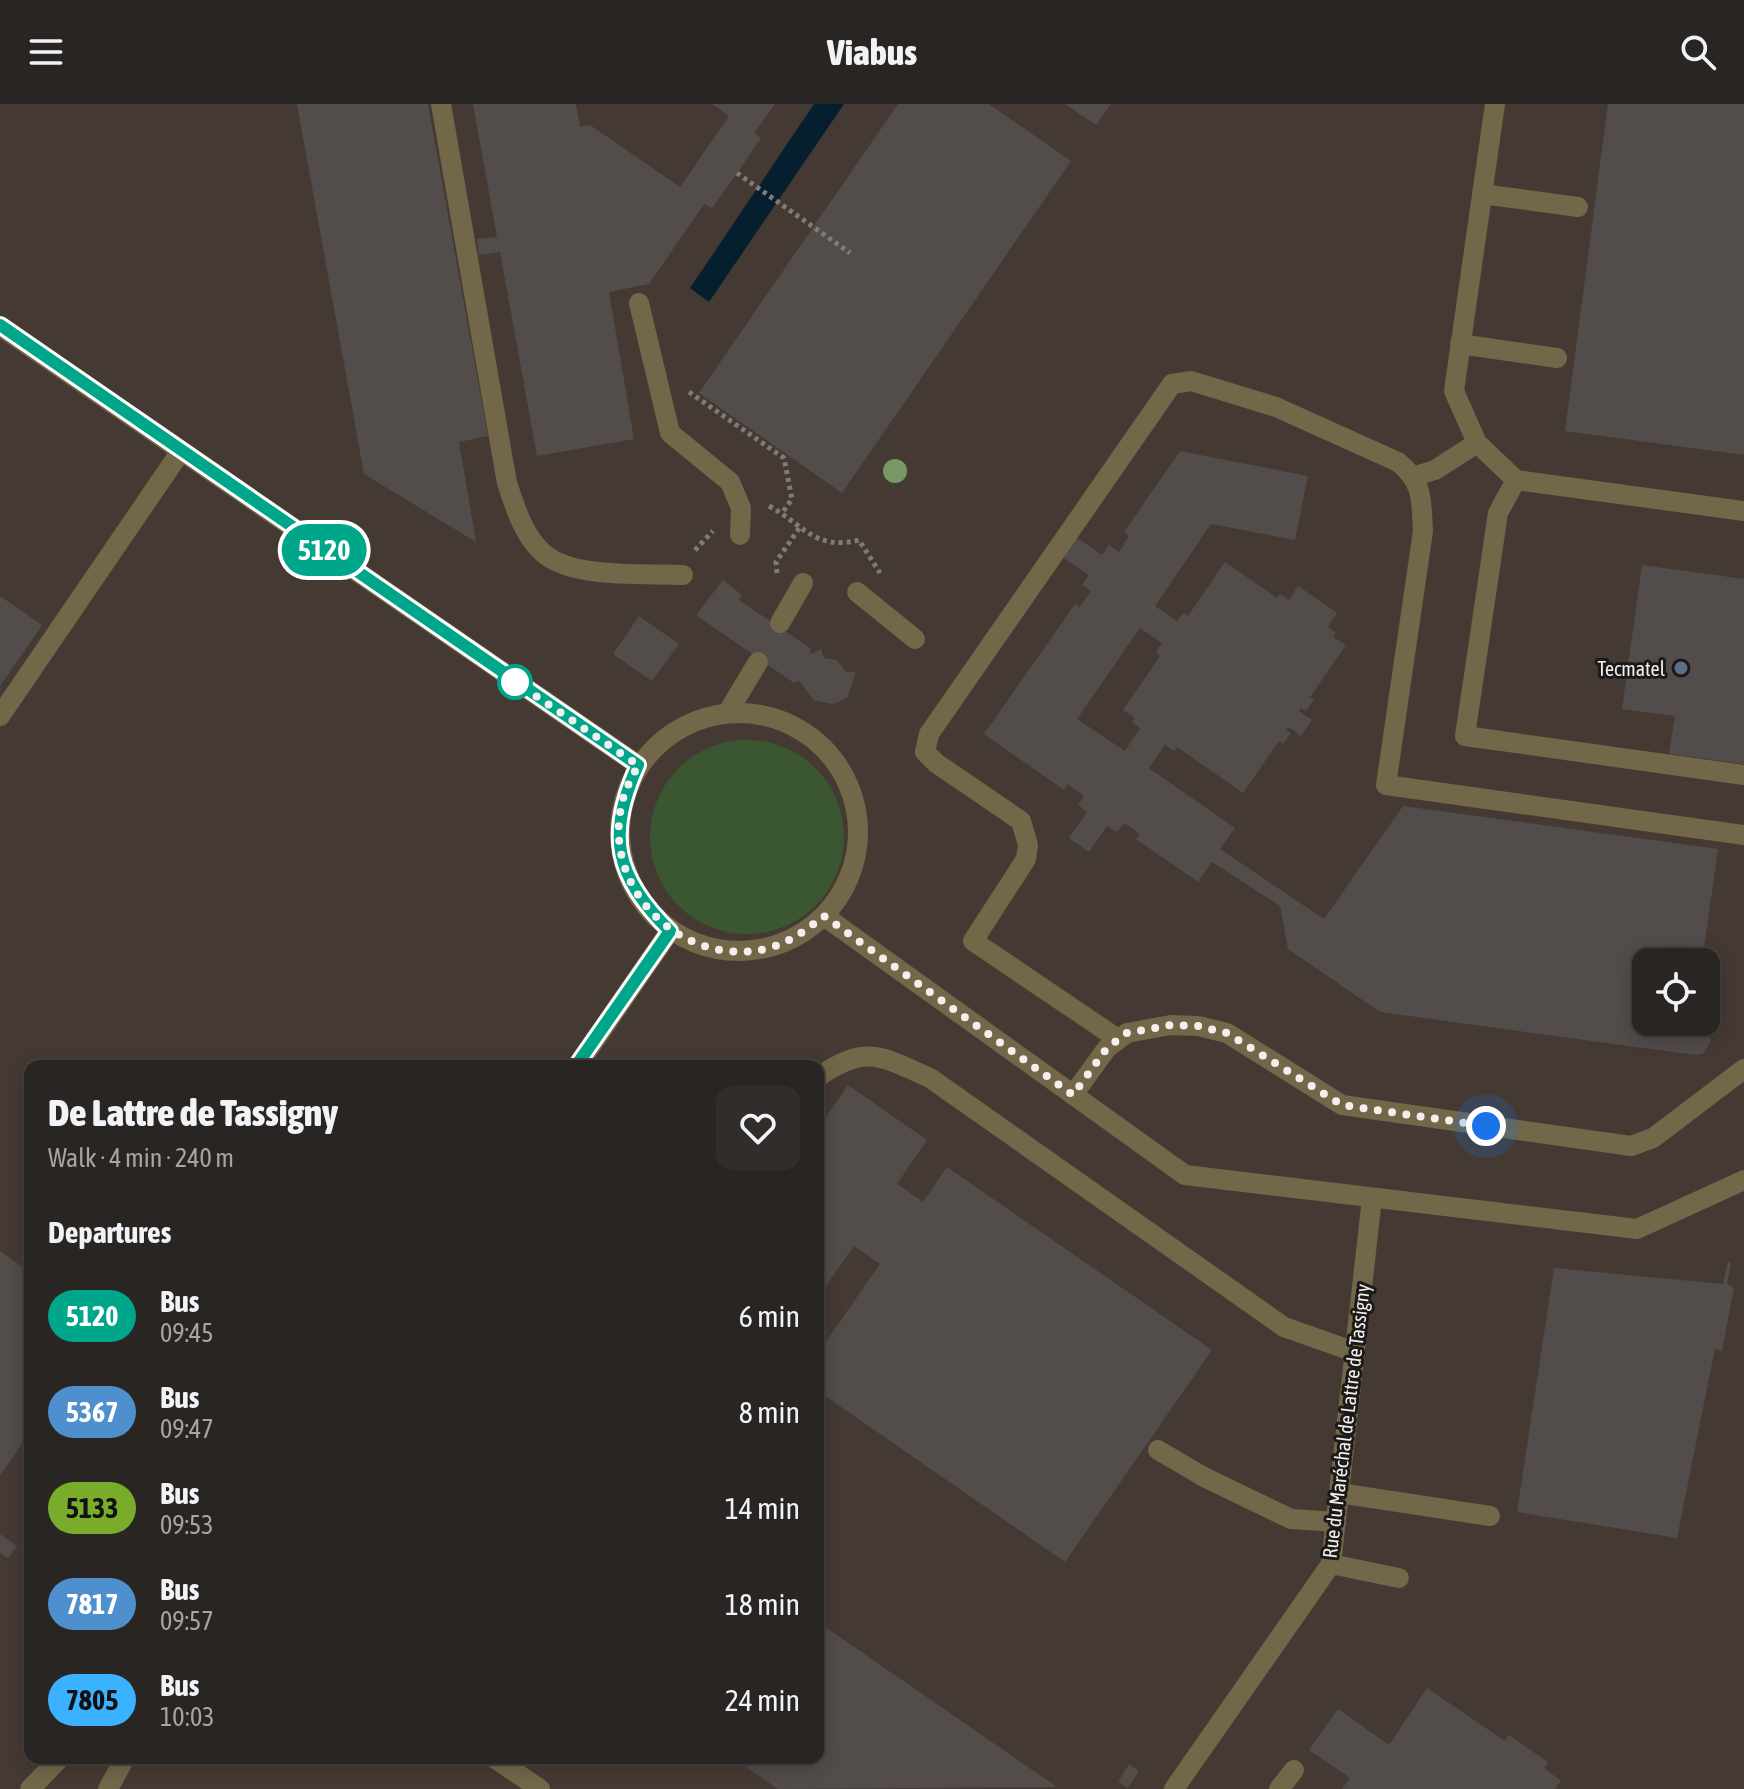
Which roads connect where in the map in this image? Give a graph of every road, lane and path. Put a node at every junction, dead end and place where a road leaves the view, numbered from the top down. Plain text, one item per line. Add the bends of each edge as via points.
1 (441, 104) edge
2 (1495, 104) edge
3 (737, 173) dead end
4 (1482, 194) junction
5 (1578, 207) dead end
6 (850, 253) dead end
7 (639, 303) dead end
8 (0, 326) edge
9 (1460, 344) junction
10 (1557, 358) dead end
11 (689, 392) dead end
12 (1477, 443) junction
13 (181, 451) junction
14 (1415, 476) junction
15 (1516, 480) junction
16 (741, 508) junction
17 (1744, 511) edge
18 (782, 513) junction
19 (740, 535) dead end
20 (689, 554) dead end
21 (683, 575) dead end
22 (803, 583) dead end
23 (862, 597) joint
24 (780, 623) dead end
25 (915, 639) dead end
26 (758, 662) dead end
27 (728, 712) junction
28 (0, 716) edge
29 (638, 765) junction
30 (1744, 775) edge
31 (1744, 835) edge
32 (824, 916) junction
33 (670, 931) junction
34 (1118, 1039) junction
35 (581, 1060) edge
36 (1744, 1069) edge
37 (824, 1073) edge
38 (1073, 1095) junction
39 (1744, 1180) edge
40 (1372, 1198) junction
41 (1355, 1352) junction
42 (1158, 1450) dead end
43 (1339, 1493) junction
44 (1490, 1516) dead end
45 (1336, 1522) junction
46 (1331, 1564) junction
47 (1399, 1578) dead end
48 (54, 1764) edge
49 (122, 1764) edge
50 (503, 1764) edge
51 (1294, 1770) dead end
52 (30, 1789) edge
53 (108, 1789) edge
54 (540, 1789) edge
55 (1174, 1789) edge
56 (1279, 1789) edge

1 - 21 street via 507,483 522,524 541,551 572,569
2 - 4 street
3 - 6 path
4 - 5 street
4 - 9 street
7 - 16 street via 670,433 730,482
8 - 13 street
9 - 10 street
9 - 12 street via 1454,391
11 - 18 path via 784,458 792,499
12 - 14 street via 1435,470
12 - 15 street
13 - 28 street
13 - 29 street
14 - 31 street via 1423,531 1386,785
14 - 34 street via 1398,462 1276,407 1191,381 1172,384 929,734 925,752 1021,821 1028,845 1026,859 973,941
15 - 17 street
15 - 30 street via 1498,513 1465,736
16 - 18 path via 768,506
16 - 19 street
16 - 20 path via 726,513
18 - 23 path via 820,541 837,546 859,540 883,579
22 - 24 street
23 - 25 street
26 - 27 street
27 - 29 street via 694,720 663,739
27 - 32 street via 768,715 804,731 833,757 850,787 858,821 856,855 844,888
29 - 33 street via 623,799 619,836 626,872 643,905
32 - 33 street via 798,937 766,949 700,946
32 - 38 street
33 - 35 street
34 - 36 street via 1171,1025 1198,1026 1227,1033 1342,1105 1631,1146 1653,1138
34 - 38 street
37 - 41 street via 841,1061 877,1054 930,1078 1284,1327
38 - 40 street via 1185,1175
39 - 40 street via 1637,1229
40 - 41 street, Rue du Maréchal de Lattre de Tassigny
41 - 43 street, Rue du Maréchal de Lattre de Tassigny
42 - 45 street via 1291,1519
43 - 44 street
43 - 45 street, Rue du Maréchal de Lattre de Tassigny
45 - 46 street, Rue du Maréchal de Lattre de Tassigny
46 - 47 street
46 - 55 street, Rue du Maréchal de Lattre de Tassigny
48 - 52 street
49 - 53 street
50 - 54 street
51 - 56 street

